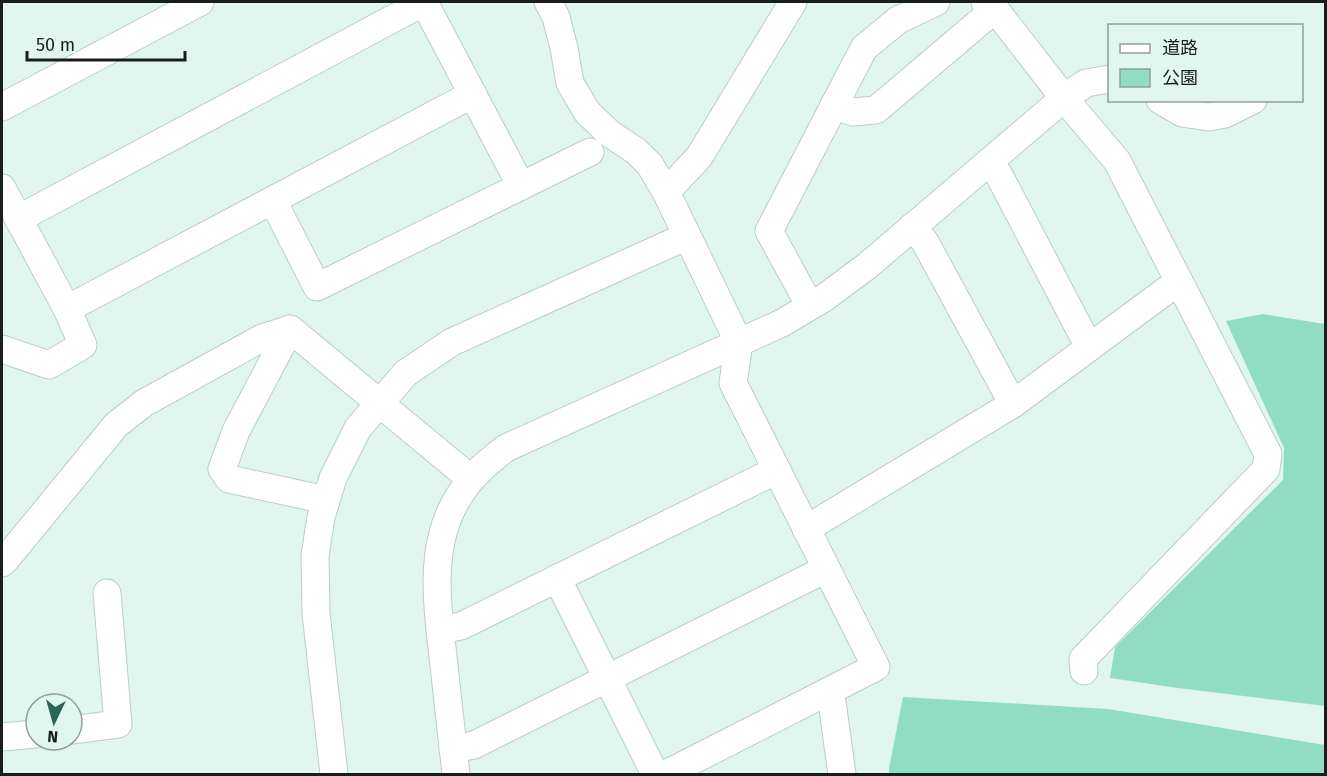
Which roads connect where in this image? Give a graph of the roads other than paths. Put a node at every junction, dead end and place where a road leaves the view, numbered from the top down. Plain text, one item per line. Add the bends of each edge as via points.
1 (200, 2) edge
2 (424, 2) edge
3 (548, 2) edge
4 (793, 2) edge
5 (936, 2) edge
6 (990, 5) edge
7 (1108, 79) edge
8 (473, 94) junction
9 (1064, 98) junction
10 (1163, 102) edge
11 (1250, 102) edge
12 (834, 105) junction
13 (2, 107) edge
14 (590, 152) dead end
15 (989, 162) junction
16 (521, 186) junction
17 (2, 188) edge
18 (666, 192) junction
19 (273, 201) junction
20 (18, 219) junction
21 (912, 227) junction
22 (687, 236) junction
23 (1179, 281) junction
24 (810, 306) junction
25 (67, 309) junction
26 (290, 329) junction
27 (739, 343) junction
28 (1089, 347) junction
29 (2, 349) edge
30 (380, 404) junction
31 (1013, 404) junction
32 (777, 470) junction
33 (471, 479) junction
34 (326, 500) junction
35 (806, 529) junction
36 (2, 563) edge
37 (826, 569) junction
38 (557, 578) junction
39 (107, 593) dead end
40 (440, 630) junction
41 (1084, 671) dead end
42 (607, 678) junction
43 (827, 692) junction
44 (84, 728) edge
45 (24, 735) edge
46 (2, 737) edge
47 (454, 762) edge
48 (334, 774) edge
49 (655, 774) edge
50 (666, 774) edge
51 (842, 774) edge

1 - 13 street
2 - 8 street
2 - 20 street
3 - 18 street via 556,17 570,83 587,112 650,165
4 - 18 street via 699,157
5 - 12 street via 898,20 864,48
6 - 9 street
6 - 12 street via 876,110 853,112
7 - 9 street via 1086,83
8 - 16 street
8 - 19 street
9 - 15 street
9 - 23 street via 1117,161
10 - 11 street via 1182,113 1209,117
12 - 24 street via 769,231
14 - 16 street
15 - 21 street
15 - 28 street
16 - 19 street via 317,287
17 - 20 street
18 - 22 street
19 - 25 street
20 - 25 street
21 - 24 street via 867,266
21 - 31 street via 925,242
22 - 27 street
22 - 30 street via 452,342 406,373
23 - 28 street
23 - 41 street via 1268,454 1266,469 1083,659
24 - 27 street
25 - 29 street via 83,345 49,365
26 - 30 street
26 - 34 street via 236,431 222,469 229,479
26 - 36 street via 262,338 144,403 116,425
27 - 32 street via 733,383
27 - 33 street via 506,448
28 - 31 street
30 - 33 street
30 - 34 street via 358,429
31 - 35 street
32 - 35 street
32 - 38 street
33 - 40 street via 460,493 440,543 436,570
34 - 48 street via 315,556 316,614
35 - 37 street
37 - 42 street
37 - 43 street via 876,667
38 - 40 street via 461,626
38 - 42 street
39 - 44 street via 118,724
40 - 47 street
42 - 47 street via 474,745
42 - 49 street
43 - 50 street
43 - 51 street via 832,702
45 - 46 street

